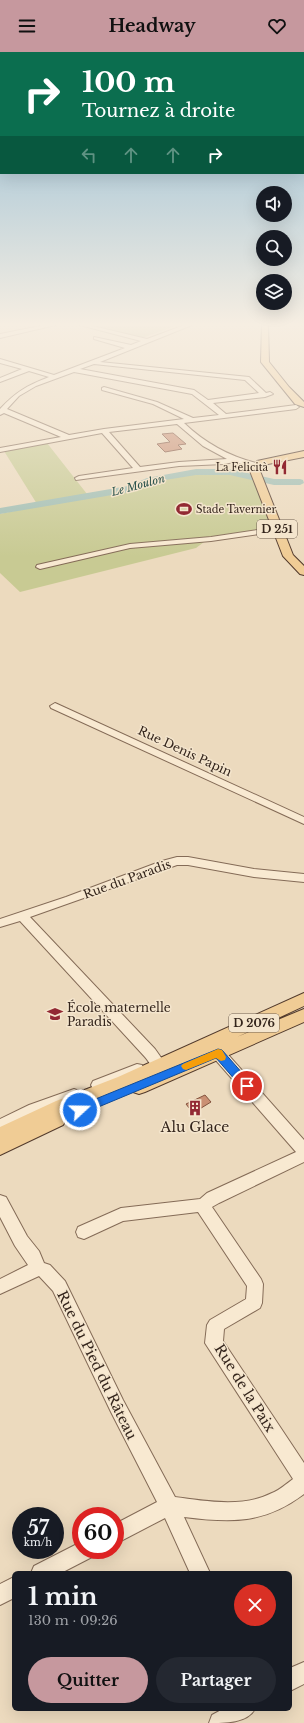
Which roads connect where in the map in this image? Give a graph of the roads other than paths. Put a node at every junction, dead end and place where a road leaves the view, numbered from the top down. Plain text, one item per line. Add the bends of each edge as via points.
1 (12, 401) edge
2 (148, 401) edge
3 (217, 401) edge
4 (208, 402) joint
5 (301, 407) edge
6 (2, 411) edge
7 (225, 416) junction
8 (192, 420) junction
9 (178, 422) junction
10 (104, 431) junction
11 (67, 437) junction
12 (0, 450) edge
13 (304, 454) edge
14 (234, 460) junction
15 (138, 470) junction
16 (257, 473) junction
17 (79, 478) dead end
18 (277, 529) junction
19 (40, 568) dead end
20 (304, 572) edge
21 (55, 706) dead end
22 (304, 820) edge
23 (304, 878) edge
24 (22, 916) junction
25 (0, 923) edge
26 (304, 999) edge
27 (304, 1002) edge
28 (304, 1015) edge
29 (210, 1050) junction
30 (158, 1063) junction
31 (0, 1128) edge
32 (0, 1135) edge
33 (0, 1147) edge
34 (304, 1150) edge
35 (304, 1155) edge
36 (0, 1202) edge
37 (204, 1205) junction
38 (84, 1232) dead end
39 (38, 1268) junction
40 (0, 1286) edge
41 (304, 1481) edge
42 (169, 1506) junction
43 (124, 1529) edge
44 (72, 1557) edge
45 (45, 1571) edge
46 (199, 1571) edge
47 (12, 1588) edge
48 (0, 1595) edge
49 (304, 1672) edge
50 (292, 1679) edge
51 (241, 1711) edge
52 (220, 1723) edge

1 - 6 street
2 - 8 street
3 - 4 street
4 - 7 street
5 - 7 street
6 - 11 street
7 - 8 street
8 - 9 street
9 - 10 street
9 - 14 street via 209,449
10 - 11 street
10 - 15 street
11 - 12 street
13 - 16 main road via 266,461
14 - 15 street
14 - 16 street
15 - 17 street
16 - 18 main road, D 251
18 - 19 street via 211,539 130,546
18 - 20 main road, D 251 via 290,558
21 - 22 street, Rue Denis Papin
23 - 24 street, Rue du Paradis via 177,861
24 - 25 street, Rue du Paradis
24 - 30 street
26 - 29 main road, D 2076
27 - 29 main road, D 2076 via 270,1023
28 - 29 main road, D 2076
29 - 30 main road, D 2076
29 - 33 main road, D 2076 via 129,1091 67,1115
29 - 34 street
30 - 31 street via 46,1104 2,1124
30 - 32 main road, D 2076 via 124,1082 62,1106
35 - 37 street via 213,1198
36 - 39 street
37 - 38 street via 121,1215
37 - 41 street, Rue de la Paix via 206,1213 255,1284 254,1303 216,1325 214,1343
39 - 40 street
39 - 42 street, Rue du Pied du Râteau via 44,1270 59,1286
41 - 42 street, Rue de la Paix via 274,1503 247,1511 216,1512
42 - 43 street
42 - 46 street, Rue du Pied du Râteau
44 - 45 street
47 - 48 street
49 - 50 street
51 - 52 street

